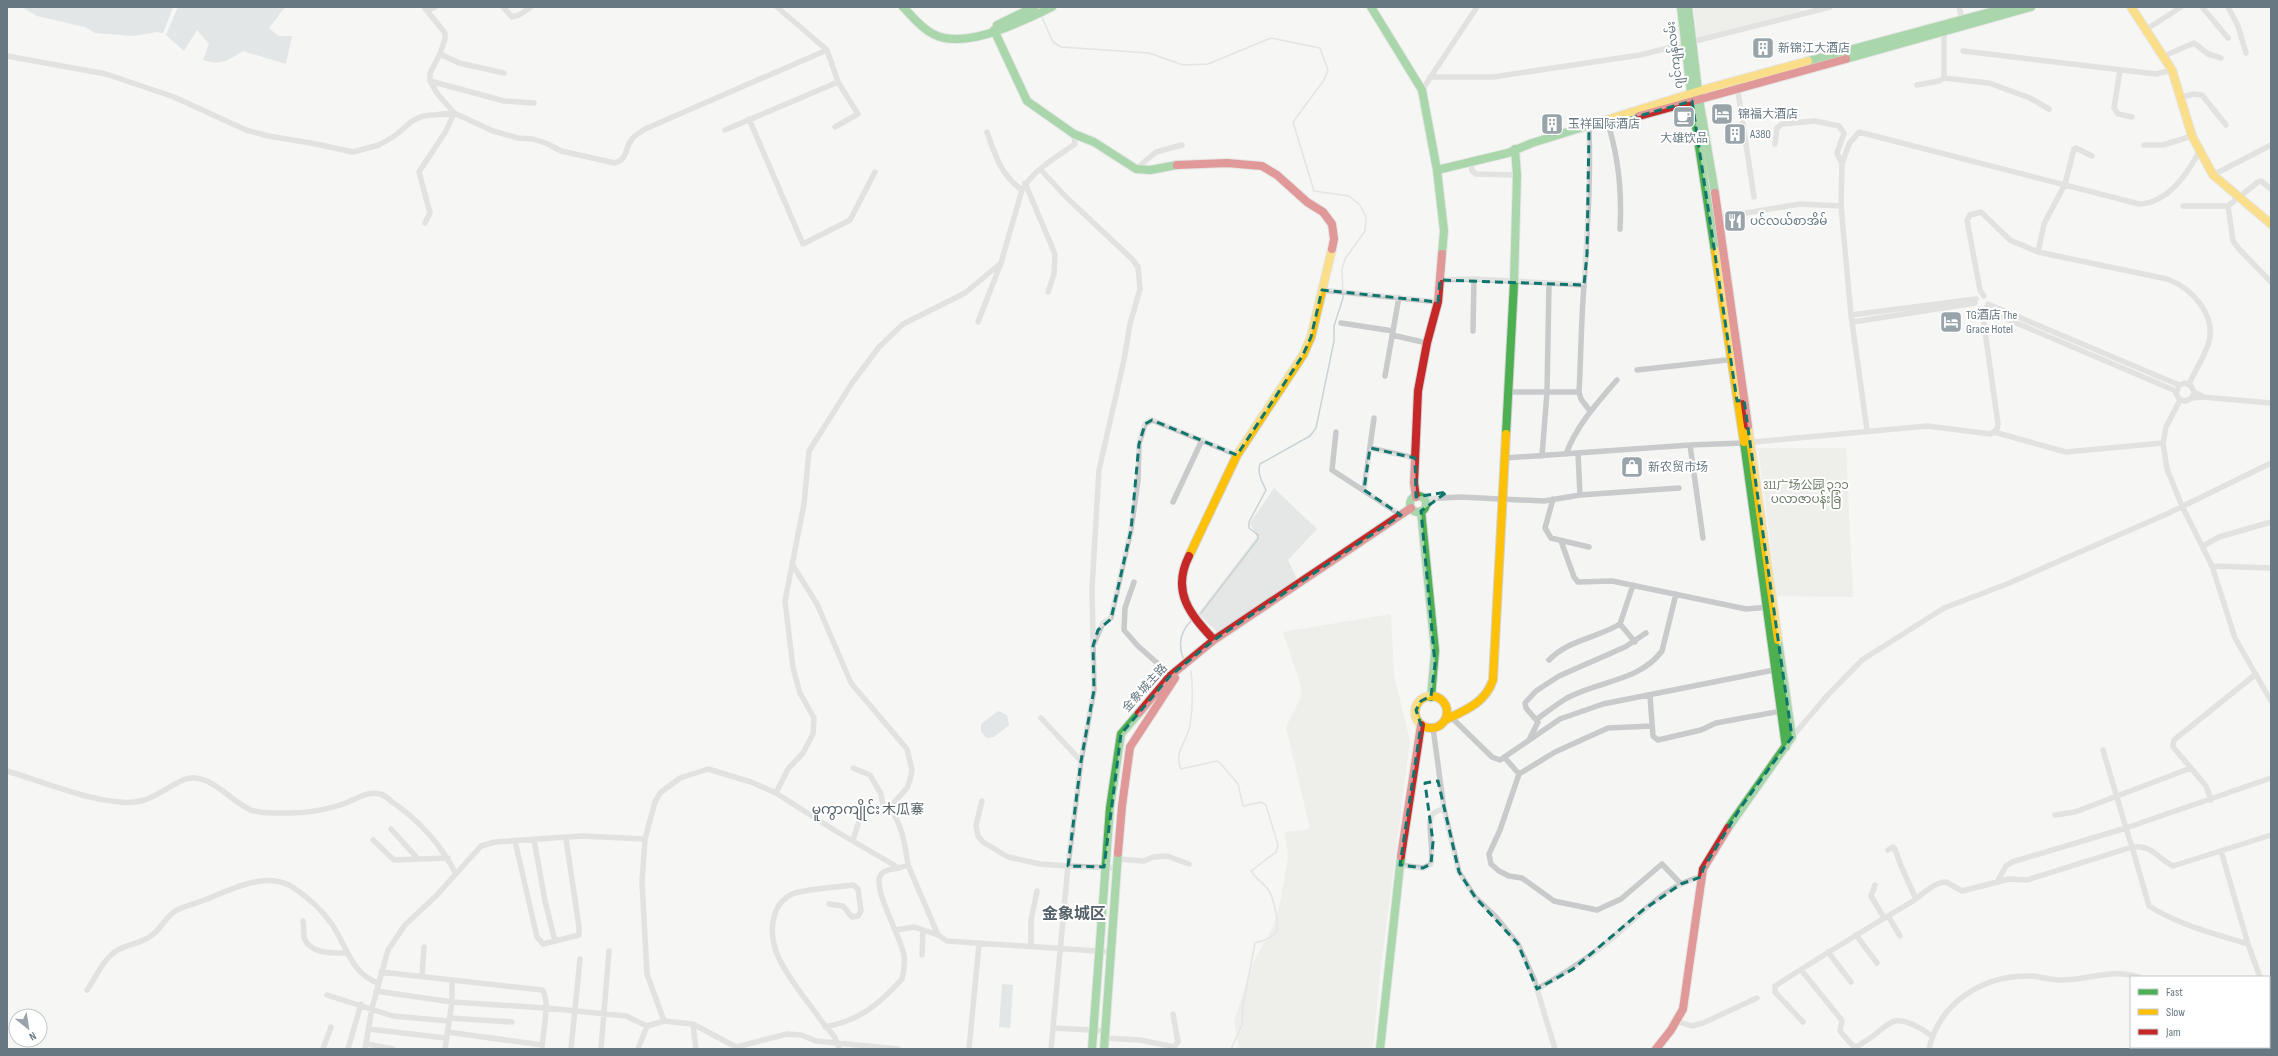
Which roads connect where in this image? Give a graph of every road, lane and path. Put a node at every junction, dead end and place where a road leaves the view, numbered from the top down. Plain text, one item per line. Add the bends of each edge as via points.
1 (435, 7) edge
2 (503, 7) edge
3 (531, 7) edge
4 (777, 7) edge
5 (903, 7) edge
6 (1052, 7) edge
7 (1371, 7) edge
8 (1477, 7) edge
9 (1681, 7) edge
10 (1688, 7) edge
11 (1830, 7) edge
12 (1959, 7) edge
13 (2009, 7) edge
14 (2031, 7) edge
15 (2131, 7) edge
16 (2181, 7) edge
17 (2202, 7) edge
18 (2228, 7) edge
19 (425, 9) edge
20 (1033, 10) edge
21 (1963, 23) junction
22 (2147, 29) junction
23 (994, 30) junction
24 (1944, 31) junction
25 (976, 35) junction
26 (1910, 37) junction
27 (2228, 38) dead end
28 (1689, 44) junction
29 (827, 50) junction
30 (1963, 51) dead end
31 (2246, 53) dead end
32 (440, 54) junction
33 (7, 56) edge
34 (2164, 56) junction
35 (2221, 58) dead end
36 (2120, 70) junction
37 (2172, 70) junction
38 (504, 73) dead end
39 (1430, 77) junction
40 (1944, 78) junction
41 (430, 81) junction
42 (838, 82) junction
43 (1737, 84) junction
44 (1917, 85) dead end
45 (1422, 90) junction
46 (1695, 96) junction
47 (2180, 98) junction
48 (534, 103) dead end
49 (2049, 109) dead end
50 (454, 113) junction
51 (2132, 117) dead end
52 (749, 119) junction
53 (1608, 123) junction
54 (2226, 125) dead end
55 (836, 127) dead end
56 (725, 130) dead end
57 (1589, 130) junction
58 (987, 132) dead end
59 (1074, 134) junction
60 (2192, 136) junction
61 (1775, 144) dead end
62 (1182, 145) dead end
63 (2144, 145) dead end
64 (2271, 145) edge
65 (1512, 152) junction
66 (2199, 152) junction
67 (2092, 156) dead end
68 (1471, 162) junction
69 (1842, 164) junction
70 (1136, 169) junction
71 (1041, 170) junction
72 (1436, 170) junction
73 (875, 172) dead end
74 (1516, 175) junction
75 (2213, 175) junction
76 (1025, 183) junction
77 (2065, 184) junction
78 (2271, 189) edge
79 (1022, 190) junction
80 (1754, 197) dead end
81 (2238, 197) junction
82 (1841, 206) junction
83 (2183, 206) dead end
84 (2228, 206) junction
85 (1715, 218) junction
86 (425, 223) dead end
87 (2271, 224) edge
88 (1620, 229) dead end
89 (2038, 252) junction
90 (1001, 263) junction
91 (1474, 279) junction
92 (1440, 280) junction
93 (2271, 282) edge
94 (1514, 283) junction
95 (1549, 284) junction
96 (1584, 285) junction
97 (1322, 290) junction
98 (1048, 292) dead end
99 (1399, 297) junction
100 (1979, 297) junction
101 (1438, 302) junction
102 (1985, 307) junction
103 (1851, 315) junction
104 (978, 322) dead end
105 (1853, 322) junction
106 (1341, 323) dead end
107 (1473, 331) dead end
108 (1392, 333) junction
109 (1427, 343) junction
110 (1736, 359) junction
111 (1636, 370) dead end
112 (1385, 376) dead end
113 (1617, 380) dead end
114 (2189, 384) junction
115 (2178, 388) junction
116 (1509, 392) junction
117 (1547, 392) junction
118 (1580, 392) junction
119 (2194, 392) junction
120 (2202, 397) junction
121 (2192, 398) junction
122 (2180, 400) junction
123 (2271, 403) edge
124 (1590, 411) junction
125 (1374, 418) dead end
126 (1867, 430) junction
127 (1336, 432) dead end
128 (1994, 432) junction
129 (1202, 440) junction
130 (1747, 443) junction
131 (2163, 443) junction
132 (1690, 445) junction
133 (1370, 448) junction
134 (1578, 453) junction
135 (1566, 454) junction
136 (1237, 455) junction
137 (1542, 456) junction
138 (1415, 458) junction
139 (1505, 458) junction
140 (2271, 463) edge
141 (1679, 488) dead end
142 (1364, 490) junction
143 (1580, 495) junction
144 (1419, 498) junction
145 (1504, 499) junction
146 (1553, 499) junction
147 (1173, 502) dead end
148 (2182, 506) junction
149 (1411, 508) junction
150 (1421, 511) junction
151 (1401, 515) junction
152 (2271, 522) edge
153 (1703, 538) dead end
154 (1562, 541) junction
155 (1589, 546) dead end
156 (2203, 546) junction
157 (792, 564) junction
158 (2212, 566) junction
159 (2271, 568) edge
160 (1134, 582) dead end
161 (1632, 584) junction
162 (1676, 594) junction
163 (1770, 607) junction
164 (1620, 624) junction
165 (1646, 633) dead end
166 (1214, 640) junction
167 (1635, 642) junction
168 (1093, 646) junction
169 (1549, 660) dead end
170 (1774, 670) junction
171 (2256, 674) junction
172 (1172, 677) junction
173 (1650, 696) junction
174 (1431, 697) junction
175 (2271, 701) edge
176 (1781, 711) junction
177 (1041, 718) dead end
178 (1448, 718) junction
179 (1537, 719) junction
180 (1421, 724) junction
181 (1652, 726) junction
182 (1433, 728) junction
183 (1792, 737) junction
184 (1529, 740) junction
185 (1786, 748) junction
186 (2103, 750) dead end
187 (1505, 758) junction
188 (1081, 760) junction
189 (853, 768) dead end
190 (2191, 768) junction
191 (7, 771) edge
192 (1518, 774) junction
193 (2271, 778) edge
194 (1112, 789) junction
195 (1124, 790) junction
196 (776, 793) junction
197 (2117, 796) junction
198 (2211, 800) junction
199 (982, 801) dead end
200 (883, 806) junction
201 (890, 807) junction
202 (1444, 809) junction
203 (2055, 815) dead end
204 (2126, 828) junction
205 (391, 830) dead end
206 (2271, 834) edge
207 (566, 839) junction
208 (645, 839) junction
209 (373, 840) dead end
210 (534, 840) junction
211 (853, 840) junction
212 (515, 841) junction
213 (2132, 847) junction
214 (1888, 850) dead end
215 (2221, 851) junction
216 (448, 858) junction
217 (418, 859) junction
218 (1118, 859) junction
219 (1189, 864) dead end
220 (908, 865) junction
221 (1068, 866) junction
222 (1400, 866) junction
223 (1104, 867) junction
224 (899, 868) junction
225 (1117, 868) junction
226 (456, 874) junction
227 (1702, 877) junction
228 (1997, 882) junction
229 (1681, 884) junction
230 (1875, 885) dead end
231 (1037, 891) dead end
232 (1916, 899) junction
233 (829, 904) dead end
234 (1886, 917) junction
235 (303, 921) dead end
236 (896, 930) junction
237 (923, 931) junction
238 (938, 935) junction
239 (1856, 935) junction
240 (1900, 936) dead end
241 (555, 941) junction
242 (979, 944) junction
243 (2248, 944) junction
244 (1031, 946) junction
245 (424, 947) dead end
246 (1060, 950) junction
247 (609, 951) dead end
248 (1100, 952) junction
249 (1112, 952) junction
250 (1828, 952) junction
251 (346, 953) junction
252 (922, 955) dead end
253 (580, 959) dead end
254 (1877, 963) dead end
255 (1802, 971) junction
256 (381, 972) junction
257 (2133, 976) edge
258 (2260, 976) edge
259 (422, 977) junction
260 (452, 980) junction
261 (1851, 982) dead end
262 (378, 983) junction
263 (1538, 989) junction
264 (88, 990) dead end
265 (376, 991) junction
266 (327, 995) dead end
267 (1757, 998) dead end
268 (452, 1002) junction
269 (360, 1004) junction
270 (372, 1008) junction
271 (546, 1008) junction
272 (574, 1011) junction
273 (603, 1014) junction
274 (1173, 1014) dead end
275 (450, 1019) junction
276 (664, 1021) junction
277 (1676, 1021) junction
278 (512, 1022) dead end
279 (1803, 1022) dead end
280 (693, 1024) junction
281 (647, 1026) junction
282 (331, 1027) dead end
283 (825, 1027) junction
284 (1054, 1028) junction
285 (369, 1029) junction
286 (1094, 1031) junction
287 (1105, 1034) junction
288 (447, 1035) junction
289 (1932, 1036) junction
290 (838, 1042) junction
291 (366, 1046) edge
292 (542, 1047) edge
293 (384, 1048) edge
294 (323, 1049) edge
295 (348, 1049) edge
296 (393, 1049) edge
297 (445, 1049) edge
298 (571, 1049) edge
299 (601, 1049) edge
300 (638, 1049) edge
301 (696, 1049) edge
302 (838, 1049) edge
303 (898, 1049) edge
304 (969, 1049) edge
305 (1052, 1049) edge
306 (1092, 1049) edge
307 (1104, 1049) edge
308 (1380, 1049) edge
309 (1556, 1049) edge
310 (1656, 1049) edge
311 (1929, 1049) edge

1 - 19 street
2 - 3 street via 512,17
4 - 29 street
5 - 25 main road via 938,36 960,39
6 - 20 main road
7 - 45 main road
8 - 39 street
9 - 28 main road, ဂျင်ကျန်လမ်း
10 - 28 main road, ဂျင်ကျန်လမ်း
11 - 28 street
12 - 21 street
13 - 21 main road
14 - 21 main road
15 - 22 main road
16 - 22 street
17 - 27 street
18 - 31 street via 2238,26
19 - 32 street via 445,33
20 - 23 main road
20 - 25 main road
21 - 24 main road
21 - 26 main road
22 - 34 main road
23 - 25 main road
23 - 59 main road via 1027,100
24 - 26 main road
24 - 40 street
26 - 43 main road
28 - 39 street via 1640,55 1492,77
28 - 46 main road, ဂျင်ကျန်လမ်း
29 - 42 street
29 - 50 street via 645,129 631,140 626,156 615,163 561,151 548,144 493,131
30 - 36 street
32 - 38 street via 459,63
32 - 41 street via 430,73
33 - 50 street via 106,74 174,97 260,134 353,152 379,145 423,116
34 - 35 street via 2194,43 2208,54
34 - 37 main road
36 - 37 street via 2156,74
36 - 51 street via 2114,108 2118,114
37 - 47 main road
39 - 45 street
40 - 44 street
40 - 49 street via 1989,83 2030,98
41 - 48 street via 504,101
41 - 50 street
42 - 52 street
42 - 55 street via 858,114
43 - 46 main road
43 - 80 street
45 - 72 main road
46 - 53 main road
46 - 85 main road, ဂျင်ကျန်လမ်း
47 - 54 street via 2193,94 2202,95
47 - 60 main road
50 - 86 street via 420,172 430,213
52 - 56 street
52 - 73 street via 803,244 850,220
53 - 57 main road
53 - 65 main road
53 - 88 street via 1619,167 1622,197
57 - 65 main road
57 - 96 street via 1591,162
58 - 79 street via 997,162 1010,181
59 - 70 main road via 1094,142
59 - 71 street via 1075,144
60 - 63 street via 2163,145
60 - 66 main road
61 - 69 street via 1777,128 1782,124 1815,121 1840,126 1844,133 1837,153
62 - 70 street via 1156,152
64 - 75 street
65 - 68 main road
65 - 74 main road
66 - 75 main road
66 - 77 street via 2172,190 2147,204
67 - 77 street via 2074,149
68 - 72 main road
68 - 74 street via 1472,171 1476,174
69 - 77 street via 1849,144 1859,132
69 - 82 street
70 - 97 main road via 1150,170 1182,164 1247,164 1262,166 1277,174 1307,202 1323,212 1332,224 1334,239
71 - 76 street
71 - 168 street via 1066,197 1132,258 1141,278 1121,375 1101,452 1092,588
72 - 92 main road via 1444,231
74 - 94 main road
75 - 81 main road
76 - 79 street
76 - 98 street via 1055,254 1054,274
77 - 89 street via 2044,224
78 - 81 street via 2258,182
79 - 90 street
81 - 84 street
81 - 87 main road
82 - 85 street via 1800,204
82 - 103 street
83 - 84 street
84 - 93 street via 2233,241
85 - 110 main road, ဂျင်ကျန်လမ်း
89 - 100 street via 2010,240 1980,212 1970,215 1967,220
89 - 114 street via 2167,279 2189,290 2206,314 2210,334 2208,345
90 - 104 street
90 - 157 street via 965,293 903,324 879,347 852,384 809,451 804,504
91 - 92 street
91 - 94 street
91 - 107 street
92 - 101 main road
94 - 95 street
94 - 116 main road
95 - 96 street
95 - 117 street
96 - 118 street
97 - 99 street
97 - 136 main road via 1311,337 1303,355
99 - 101 street
99 - 108 street
100 - 102 street
100 - 102 street via 1987,298
100 - 103 street
100 - 105 street
101 - 109 main road
102 - 115 street via 1993,313 2023,323
102 - 128 street via 1983,317 1998,424
103 - 105 street
105 - 126 street
106 - 108 street
108 - 109 street
108 - 112 street
109 - 138 main road via 1418,391
110 - 111 street
110 - 130 main road, ဂျင်ကျန်လမ်း
113 - 124 street
114 - 115 street
114 - 119 street
115 - 122 street
116 - 117 street
116 - 139 main road
117 - 118 street
117 - 137 street
118 - 124 street via 1581,399
119 - 120 street
119 - 121 street
120 - 121 street
120 - 123 street
121 - 122 street
122 - 131 street via 2166,427
124 - 135 street
125 - 133 street
126 - 128 street via 1927,426 1989,434
126 - 130 street
127 - 142 street via 1332,470
128 - 131 street via 2066,452
129 - 136 street
129 - 147 street
129 - 168 street via 1152,420 1145,424 1139,444 1138,480 1126,556 1111,618 1098,630
130 - 132 street
130 - 163 main road, ဂျင်ကျန်လမ်း
131 - 148 street via 2167,469
132 - 134 street
132 - 153 street
133 - 138 street
133 - 142 street
134 - 135 street
134 - 143 street
135 - 137 street
136 - 166 main road via 1182,570 1181,582 1185,603 1191,614
137 - 139 street
138 - 144 main road
139 - 145 main road
140 - 148 street
141 - 143 street
142 - 151 street
143 - 146 street
144 - 145 street
144 - 149 main road via 1411,500
144 - 150 main road via 1425,506
145 - 146 street
145 - 178 main road via 1493,680 1480,702
146 - 154 street via 1546,531 1552,539
148 - 156 street
148 - 183 street via 2007,584 1944,608 1862,660
149 - 150 main road
149 - 151 main road, 金象城主路
150 - 174 main road via 1435,651
151 - 166 main road, 金象城主路
152 - 156 street via 2219,537
154 - 155 street
154 - 161 street via 1576,581
156 - 158 street
157 - 196 street via 785,601 788,635 800,693 814,718 813,734 803,753 788,770
157 - 201 street via 817,604 851,683 907,749 912,770 910,780 907,788
158 - 159 street
158 - 171 street via 2235,638
160 - 172 street via 1125,608 1124,630
161 - 162 street
161 - 164 street
162 - 163 street via 1741,608
162 - 179 street via 1662,651 1657,658 1627,676 1567,698
163 - 170 main road
163 - 183 main road
164 - 167 street
164 - 169 street via 1565,647
165 - 167 street
166 - 172 main road, 金象城主路 via 1181,666
167 - 179 street via 1570,670 1536,691 1526,700 1525,706
168 - 188 street via 1094,690
170 - 173 street
170 - 176 main road
171 - 175 street
171 - 190 street via 2174,740 2173,747
172 - 194 main road, 金象城主路 via 1121,734
172 - 195 main road, 金象城主路 via 1130,747
173 - 181 street
173 - 184 street via 1603,704 1578,712
174 - 178 main road via 1439,698 1444,703
174 - 180 main road via 1423,699 1417,706 1416,716
176 - 181 street via 1716,723 1701,730 1658,740 1653,736
176 - 185 main road
177 - 188 street
178 - 182 main road via 1440,726
178 - 187 street via 1492,757 1500,760
179 - 184 street via 1538,724
180 - 182 main road
180 - 222 main road
181 - 192 street via 1608,728 1555,752
182 - 202 street
183 - 185 main road
184 - 187 street
185 - 227 main road via 1741,807 1702,869
186 - 197 street
187 - 192 street
188 - 221 street
189 - 200 street via 870,775 881,794
190 - 197 street
190 - 198 street via 2206,786
191 - 216 street via 111,801 140,801 184,780 198,778 214,785 252,811 284,813 325,810 370,793 381,794 402,808
192 - 229 street via 1500,830 1489,854 1491,864 1499,871 1522,878 1554,901 1597,910 1621,899 1662,864
193 - 198 street
194 - 195 main road
194 - 223 main road, 金象城主路
195 - 218 main road, 金象城主路
196 - 208 street via 751,782 708,769 692,773 680,778 660,793 653,808
196 - 211 street
197 - 203 street via 2075,812
197 - 204 street
198 - 204 street
199 - 221 street via 976,825 978,836 984,842 1008,857 1040,864
200 - 201 street
200 - 211 street via 861,815
201 - 220 street via 905,838
202 - 222 street via 1435,812 1430,820 1433,842 1431,864 1423,868
202 - 263 street via 1459,872 1475,897 1518,944
204 - 213 street
204 - 228 street via 2012,862 2006,866
205 - 217 street
206 - 215 street
207 - 208 street via 582,836
207 - 210 street
207 - 241 street via 579,935
208 - 276 street via 642,882 647,974
209 - 217 street via 394,860
210 - 212 street
210 - 241 street
211 - 224 street
212 - 226 street via 481,846
212 - 241 street via 537,937 543,944
213 - 215 street via 2145,847 2155,851 2163,862 2173,866
213 - 228 street via 2027,880 2009,879
213 - 243 street via 2150,906 2162,915 2198,929
214 - 232 street via 1895,849
215 - 243 street
216 - 217 street
216 - 226 street
218 - 219 street via 1144,861 1168,856
218 - 225 main road, 金象城主路
220 - 224 street
220 - 238 street
221 - 223 street
221 - 246 street
222 - 308 main road
223 - 225 street
223 - 248 main road, 金象城主路
224 - 236 street via 886,870 880,875 879,880 882,900
225 - 249 main road, 金象城主路
226 - 256 street via 405,925 388,950
227 - 229 street
227 - 277 main road via 1682,1009
228 - 232 street via 1962,892 1942,882
229 - 263 street via 1644,910 1573,969
230 - 234 street via 1871,896
231 - 244 street via 1031,920
232 - 234 street
233 - 283 street via 844,906 852,917 858,916 862,911 858,889 853,885 791,895 777,908 771,923 774,952
234 - 239 street
234 - 240 street
235 - 251 street via 307,942 326,953
236 - 237 street via 914,927
236 - 283 street via 904,954 902,979 882,1000 856,1019
237 - 238 street
237 - 252 street
238 - 242 street via 947,941
239 - 250 street
239 - 254 street
242 - 244 street
242 - 304 street
243 - 258 street
244 - 246 street
245 - 259 street
246 - 248 street
246 - 284 street
247 - 273 street
248 - 249 street
248 - 286 main road, 金象城主路
249 - 287 main road, 金象城主路
250 - 255 street
250 - 261 street
251 - 262 street via 359,973
251 - 264 street via 332,924 320,910 285,882 266,881 243,885 182,907 152,935 136,944 120,948 110,956
253 - 272 street
255 - 279 street via 1774,989
255 - 289 street via 1840,1018 1840,1031 1853,1046 1857,1047 1893,1022 1899,1021 1921,1028
256 - 259 street
256 - 262 street
257 - 289 street via 2110,972 2061,980 2024,976 1984,985 1963,994 1945,1014
259 - 260 street
260 - 268 street
260 - 271 street via 542,990
262 - 265 street
263 - 309 street
265 - 268 street
265 - 270 street
266 - 269 street
267 - 277 street via 1703,1023 1692,1026
268 - 271 street
268 - 275 street
269 - 270 street
269 - 295 street
270 - 275 street via 393,1016
270 - 285 street
271 - 272 street
271 - 292 street
272 - 273 street
272 - 298 street
273 - 281 street via 626,1016
273 - 299 street
274 - 287 street via 1178,1042 1174,1046
275 - 278 street
275 - 288 street
276 - 280 street
276 - 281 street
277 - 310 main road
280 - 290 street via 736,1047 787,1034 801,1035 816,1041
280 - 301 street
281 - 300 street
282 - 294 street
283 - 290 street
284 - 286 street
284 - 305 street
285 - 288 street
285 - 291 street
286 - 287 street
286 - 306 main road, 金象城主路
287 - 307 main road, 金象城主路
288 - 292 street
288 - 297 street
289 - 311 street
290 - 302 street
290 - 303 street
291 - 293 street
293 - 296 street

